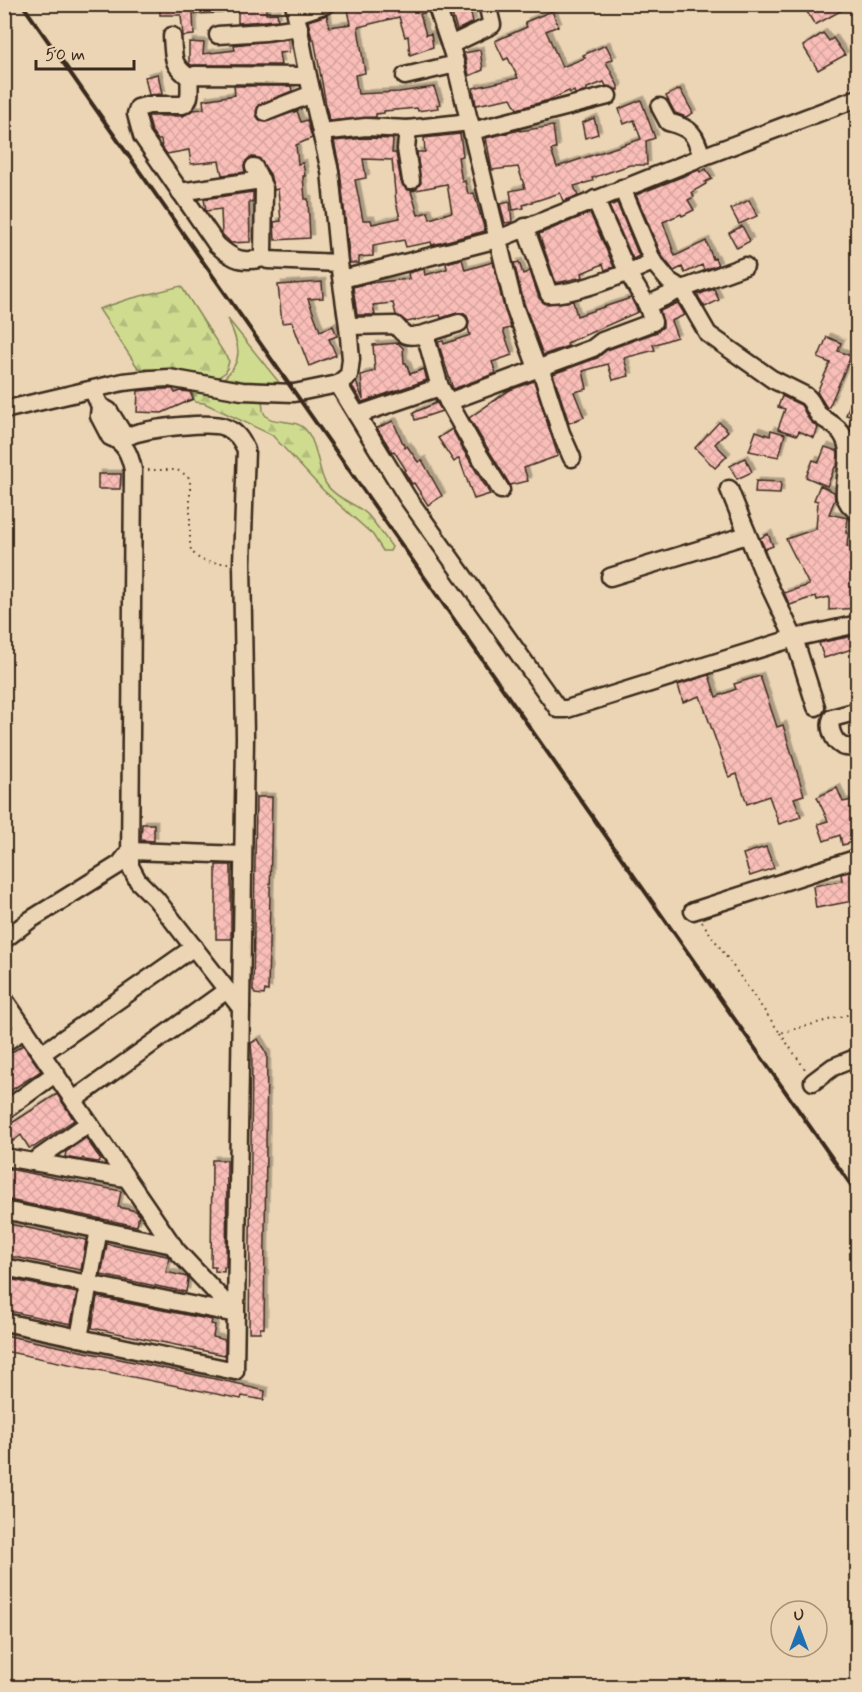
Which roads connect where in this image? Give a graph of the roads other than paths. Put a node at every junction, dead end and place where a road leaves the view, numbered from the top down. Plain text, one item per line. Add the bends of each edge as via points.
1 (327, 4) edge
2 (436, 4) edge
3 (487, 4) edge
4 (297, 15) edge
5 (218, 35) dead end
6 (172, 36) dead end
7 (450, 45) junction
8 (456, 64) junction
9 (308, 76) junction
10 (405, 76) dead end
11 (190, 78) junction
12 (312, 93) junction
13 (609, 96) dead end
14 (858, 98) edge
15 (660, 107) dead end
16 (266, 112) dead end
17 (471, 127) junction
18 (408, 129) junction
19 (321, 132) junction
20 (702, 157) junction
21 (411, 180) dead end
22 (622, 188) junction
23 (180, 192) junction
24 (595, 199) junction
25 (525, 227) junction
26 (498, 239) junction
27 (265, 258) junction
28 (653, 262) junction
29 (745, 266) dead end
30 (340, 271) junction
31 (628, 273) junction
32 (682, 288) junction
33 (647, 305) junction
34 (459, 323) dead end
35 (348, 326) junction
36 (425, 333) junction
37 (538, 368) junction
38 (338, 384) junction
39 (440, 387) junction
40 (96, 398) junction
41 (448, 402) junction
42 (4, 410) edge
43 (357, 415) junction
44 (119, 440) junction
45 (573, 458) dead end
46 (501, 489) dead end
47 (729, 489) dead end
48 (858, 513) edge
49 (747, 535) junction
50 (610, 577) dead end
51 (858, 624) edge
52 (794, 638) junction
53 (816, 707) dead end
54 (858, 711) edge
55 (858, 748) edge
56 (129, 851) junction
57 (243, 855) junction
58 (858, 858) edge
59 (693, 911) road end
60 (4, 940) edge
61 (194, 947) junction
62 (227, 990) junction
63 (4, 999) edge
64 (241, 1008) junction
65 (25, 1029) junction
66 (4, 1043) edge
67 (43, 1053) junction
68 (858, 1057) edge
69 (56, 1073) junction
70 (813, 1082) road end
71 (75, 1099) junction
72 (4, 1112) edge
73 (89, 1122) junction
74 (4, 1157) edge
75 (33, 1162) junction
76 (126, 1178) junction
77 (4, 1210) edge
78 (99, 1229) junction
79 (173, 1245) junction
80 (4, 1267) edge
81 (89, 1284) junction
82 (236, 1314) junction
83 (4, 1322) edge
84 (79, 1338) junction

1 - 4 street
2 - 7 street
3 - 7 street via 492,25
4 - 5 street via 265,32
4 - 9 street
6 - 11 street via 177,69
7 - 8 street
8 - 10 street
8 - 17 street
9 - 11 street
9 - 12 street
11 - 23 street via 189,98 183,105 149,105 138,108 136,114 141,136
12 - 16 street
12 - 19 street
13 - 17 street
14 - 20 street
15 - 20 street via 668,122 690,130
17 - 18 street
17 - 26 street
18 - 19 street via 366,126
18 - 21 street via 406,149
19 - 30 street via 330,171
20 - 22 street
22 - 24 street
22 - 28 street
23 - 27 street via 217,245 232,258
23 - 27 street via 257,173 264,188
24 - 25 street
24 - 31 street
25 - 26 street
25 - 31 street via 549,294
26 - 30 street
26 - 37 street via 514,306
27 - 30 street
28 - 31 street
28 - 32 street via 669,281
29 - 32 street
30 - 35 street
31 - 33 street
32 - 33 street
32 - 48 street via 708,334 772,379 806,396 817,414 843,436 848,446 845,497
33 - 37 street via 653,322
34 - 36 street
35 - 36 street via 390,324 405,335
35 - 38 street via 349,375
36 - 39 street
37 - 41 street
37 - 45 street
38 - 40 street via 294,393 242,391 169,378 123,382
38 - 43 street
39 - 41 street
39 - 43 street
40 - 42 street
40 - 44 street via 99,416 110,437
41 - 46 street
43 - 52 street via 407,497 558,709
44 - 56 street via 133,470
44 - 57 street via 142,431 211,424 224,426 241,439 246,450 242,563
47 - 49 street
49 - 50 street
49 - 52 street
51 - 52 street
52 - 53 street
54 - 55 street via 832,718 830,725 840,744
56 - 57 street
56 - 60 street via 120,864
56 - 61 street via 133,874
57 - 64 street
58 - 59 street
61 - 62 street
61 - 67 street
62 - 64 street
62 - 71 street
63 - 65 street
64 - 82 street
65 - 66 street
65 - 67 street
67 - 69 street
68 - 70 street via 833,1067
69 - 71 street
69 - 72 street
71 - 73 street
73 - 75 street
73 - 76 street
74 - 75 street
75 - 76 street
76 - 79 street
77 - 78 street
78 - 79 street
78 - 81 street
79 - 82 street
80 - 81 street
81 - 82 street
81 - 84 street
82 - 84 street via 242,1373
83 - 84 street

